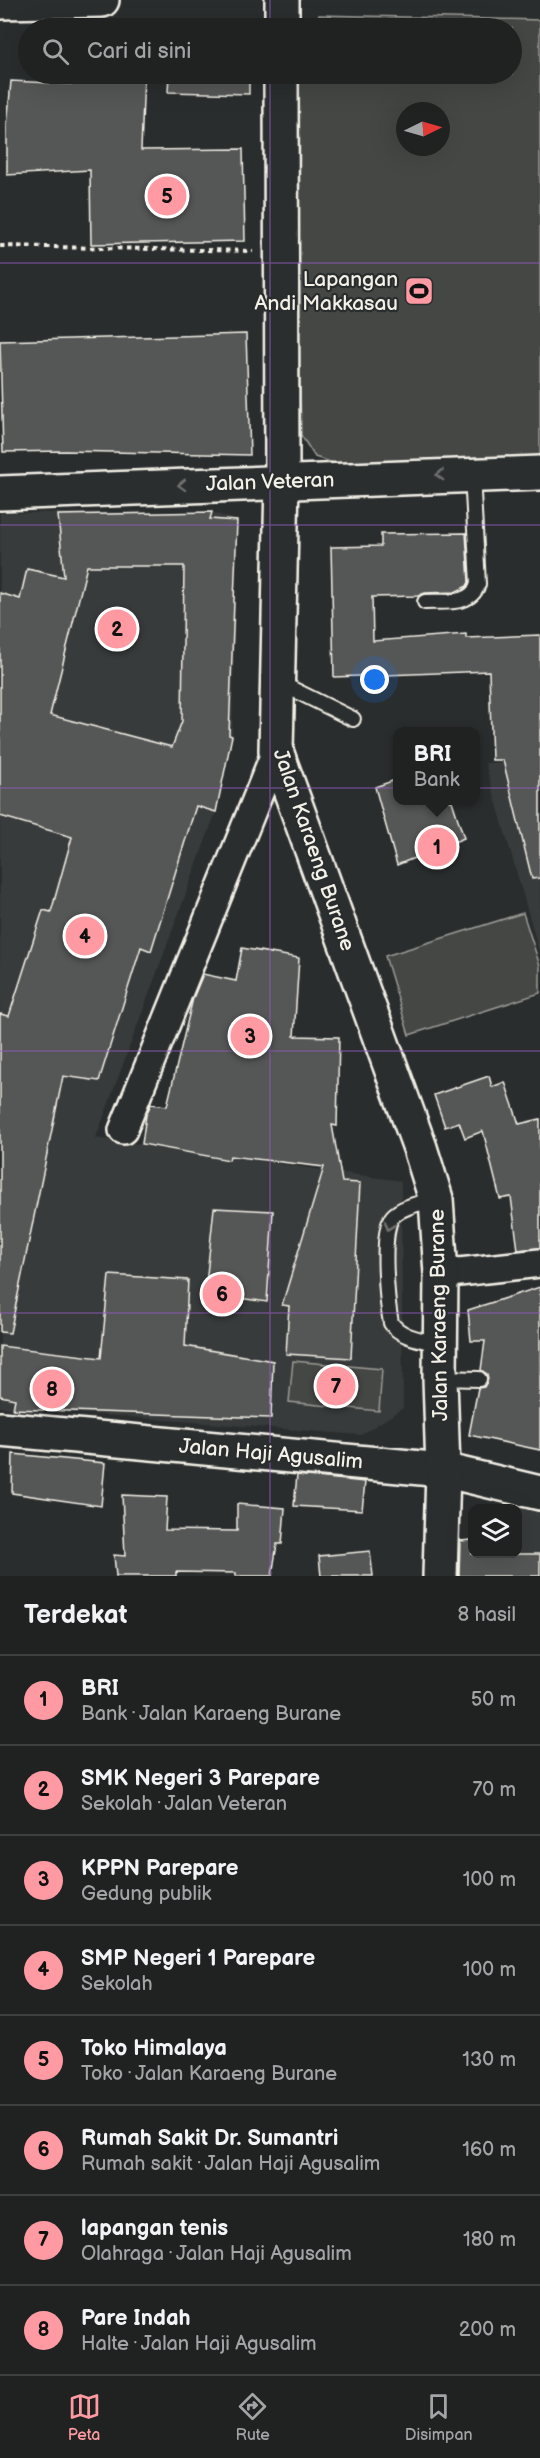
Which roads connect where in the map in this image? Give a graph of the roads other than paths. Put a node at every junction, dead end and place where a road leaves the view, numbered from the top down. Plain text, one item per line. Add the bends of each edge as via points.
1 (102, 0) edge
2 (282, 0) edge
3 (0, 2) edge
4 (282, 18) edge
5 (282, 84) edge
6 (540, 472) edge
7 (472, 474) junction
8 (282, 481) junction
9 (0, 493) edge
10 (425, 602) dead end
11 (278, 682) junction
12 (353, 719) dead end
13 (276, 751) junction
14 (123, 1130) dead end
15 (436, 1199) junction
16 (540, 1263) edge
17 (441, 1274) junction
18 (441, 1345) junction
19 (440, 1378) junction
20 (479, 1379) dead end
21 (0, 1429) edge
22 (443, 1470) junction
23 (540, 1493) edge
24 (440, 1576) edge

1 - 3 main road
2 - 4 main road
5 - 8 main road, Jalan Karaeng Burane
6 - 7 main road, Jalan Veteran
7 -> 8 main road, Jalan Veteran
7 - 10 lane via 478,584 466,600
8 -> 9 main road, Jalan Veteran
8 - 11 main road, Jalan Karaeng Burane
11 - 12 lane
11 - 13 main road, Jalan Karaeng Burane
13 - 14 street
13 - 15 main road, Jalan Karaeng Burane
15 - 17 main road, Jalan Karaeng Burane
15 -> 18 lane via 400,1210 393,1216 386,1230 385,1247 391,1323 406,1335
16 - 17 street
17 - 18 main road, Jalan Karaeng Burane
18 - 19 main road, Jalan Karaeng Burane
19 - 20 lane
19 - 22 main road, Jalan Karaeng Burane
21 - 22 main road, Jalan Haji Agusalim
22 - 23 main road, Jalan Haji Agusalim
22 - 24 main road, Jalan Karaeng Burane

